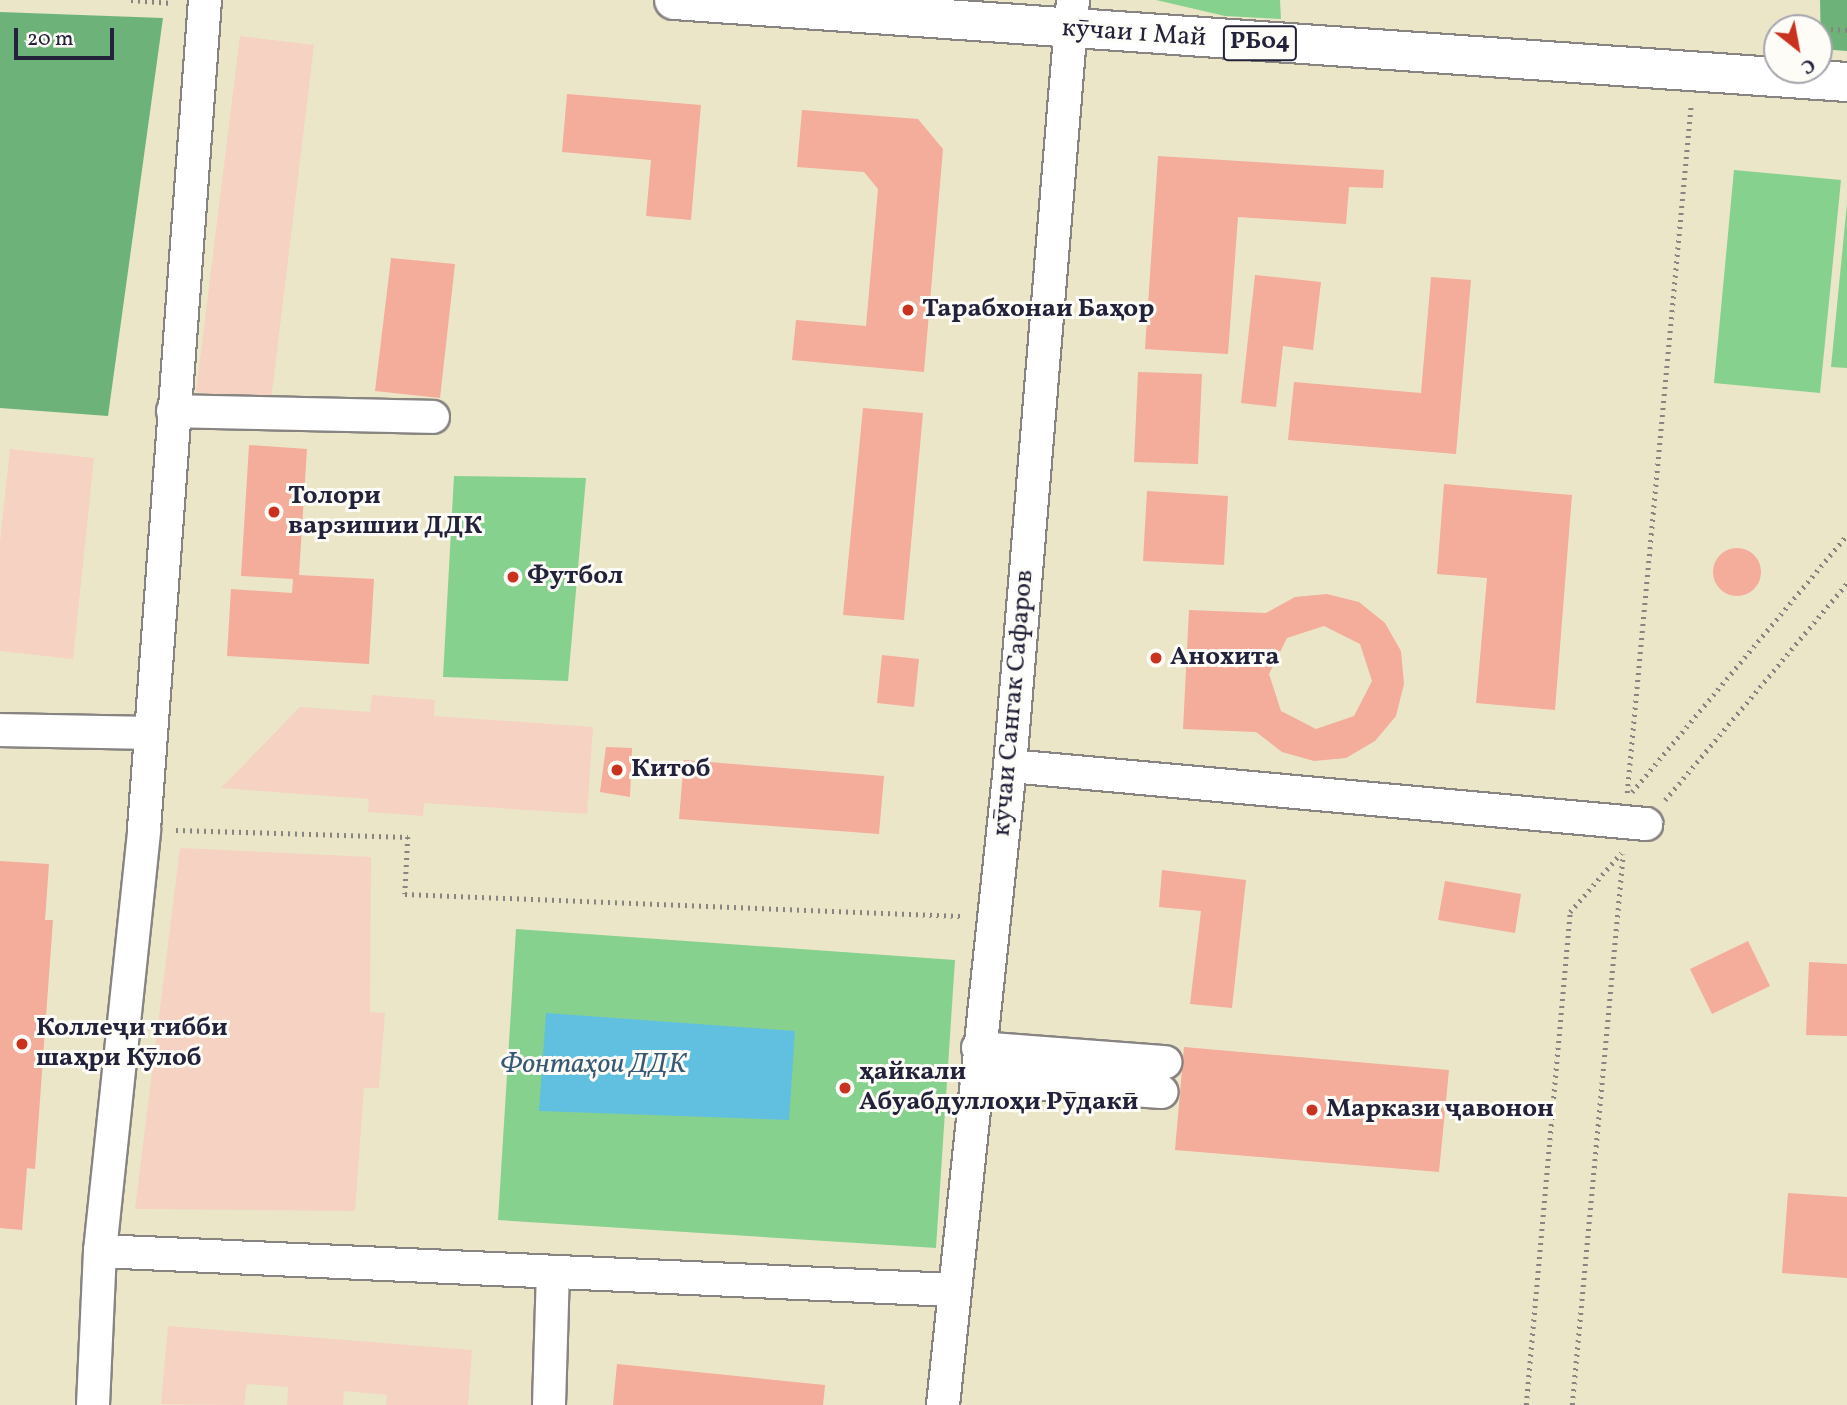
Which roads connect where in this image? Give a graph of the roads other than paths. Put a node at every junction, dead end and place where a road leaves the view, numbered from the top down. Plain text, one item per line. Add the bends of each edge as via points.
1 (674, 0) edge
2 (205, 3) edge
3 (1072, 15) edge
4 (1847, 82) edge
5 (173, 411) junction
6 (433, 417) dead end
7 (0, 730) edge
8 (150, 733) junction
9 (1010, 766) junction
10 (1631, 831) road end
11 (978, 1048) junction
12 (976, 1079) junction
13 (100, 1251) junction
14 (553, 1272) junction
15 (953, 1290) junction
16 (93, 1405) edge
17 (549, 1405) edge
18 (943, 1405) edge

1 - 3 main road, кӯчаи 1 Май / РБ04
2 - 5 street
3 - 4 main road, кӯчаи 1 Май / РБ04
3 - 9 street, кӯчаи Сангак Сафаров
5 - 6 street
5 - 8 street
7 - 8 street
8 - 13 street
9 - 10 street
9 - 11 street, кӯчаи Сангак Сафаров
11 - 12 street, кӯчаи Сангак Сафаров
11 - 12 street via 1164,1077
12 - 15 street, кӯчаи Сангак Сафаров
13 - 14 street
13 - 16 street
14 - 15 street
14 - 17 street
15 - 18 street, кӯчаи Сангак Сафаров

